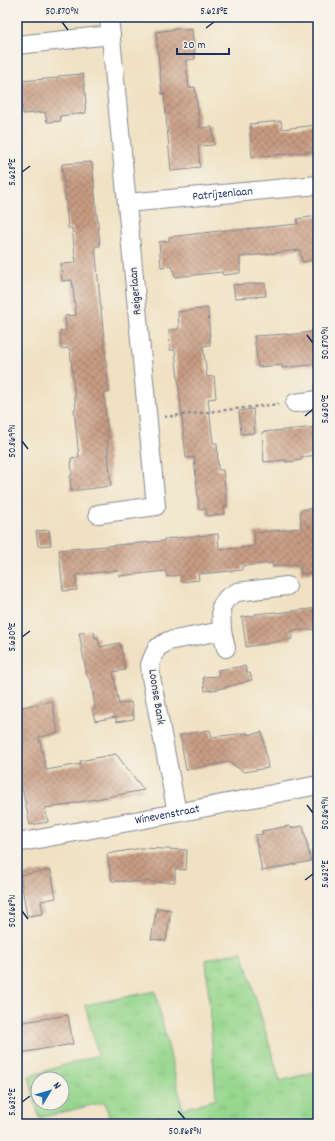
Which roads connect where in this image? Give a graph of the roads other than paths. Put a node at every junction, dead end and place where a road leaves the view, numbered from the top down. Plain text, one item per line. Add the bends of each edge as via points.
1 (110, 17) edge
2 (111, 35) junction
3 (17, 44) edge
4 (318, 186) edge
5 (127, 204) junction
6 (318, 400) edge
7 (295, 403) road end
8 (98, 514) dead end
9 (287, 586) dead end
10 (318, 785) edge
11 (178, 813) junction
12 (17, 843) edge

1 - 2 street, Reigerlaan
2 - 3 street
2 - 5 street, Reigerlaan
4 - 5 street, Patrijzenlaan
5 - 8 street, Reigerlaan via 156,506
6 - 7 street
9 - 11 street, Loonse Bank via 237,592 227,598 221,607 224,639 168,641 158,648 150,664 150,677
10 - 11 street, Winevenstraat
11 - 12 street, Winevenstraat

